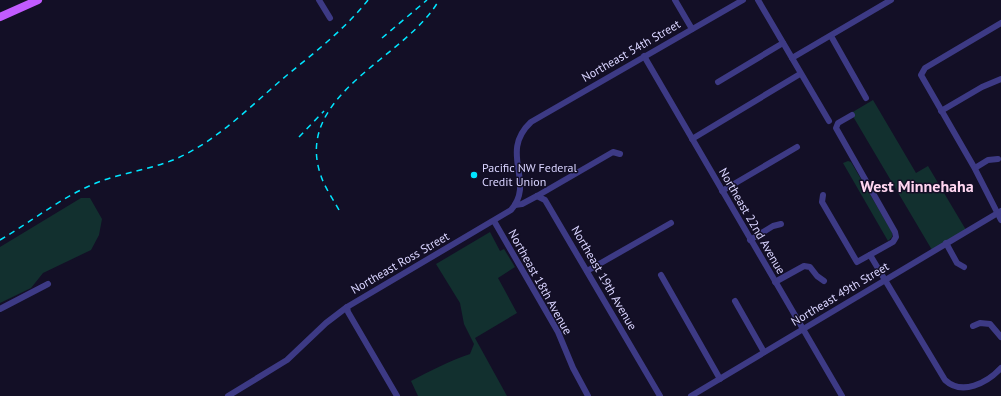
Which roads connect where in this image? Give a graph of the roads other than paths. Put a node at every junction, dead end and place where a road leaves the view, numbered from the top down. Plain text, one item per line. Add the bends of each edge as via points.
1 (38, 0) edge
2 (319, 0) edge
3 (675, 0) edge
4 (743, 0) edge
5 (758, 0) edge
6 (891, 0) edge
7 (0, 17) edge
8 (330, 18) dead end
9 (1001, 23) edge
10 (692, 29) junction
11 (831, 36) junction
12 (783, 44) junction
13 (644, 56) junction
14 (792, 58) junction
15 (800, 74) junction
16 (1001, 79) edge
17 (718, 82) dead end
18 (866, 98) dead end
19 (941, 111) junction
20 (852, 115) dead end
21 (829, 121) dead end
22 (692, 139) junction
23 (797, 147) dead end
24 (620, 154) dead end
25 (998, 159) dead end
26 (975, 168) junction
27 (722, 191) junction
28 (823, 195) dead end
29 (537, 196) junction
30 (515, 205) junction
31 (999, 212) edge
32 (1001, 220) edge
33 (494, 221) junction
34 (671, 223) dead end
35 (781, 224) dead end
36 (750, 240) junction
37 (946, 243) junction
38 (870, 255) junction
39 (964, 267) dead end
40 (587, 271) junction
41 (660, 275) dead end
42 (885, 280) junction
43 (824, 281) dead end
44 (775, 282) junction
45 (48, 284) dead end
46 (735, 301) dead end
47 (347, 307) junction
48 (0, 309) edge
49 (973, 326) dead end
50 (802, 329) junction
51 (1001, 337) edge
52 (764, 352) junction
53 (1001, 368) edge
54 (720, 379) junction
55 (228, 396) edge
56 (397, 396) edge
57 (588, 396) edge
58 (660, 396) edge
59 (691, 396) edge
60 (842, 396) edge

1 - 7 main road
2 - 8 street
3 - 10 street
4 - 10 street, Northeast 54th Street
5 - 12 street
6 - 11 street
9 - 19 street via 922,72 922,77
10 - 13 street, Northeast 54th Street
11 - 14 street
11 - 18 street
12 - 14 street
12 - 17 street
13 - 22 street, Northeast 22nd Avenue
13 - 30 street, Northeast 54th Street via 531,122 523,131 516,148 520,189
14 - 15 street
15 - 21 street
15 - 22 street
16 - 19 street
19 - 26 street
20 - 38 street via 838,123 836,128 896,237 893,242
22 - 27 street, Northeast 22nd Avenue
23 - 27 street
24 - 29 street via 614,152
25 - 26 street via 988,160
26 - 31 street
27 - 36 street, Northeast 22nd Avenue
28 - 38 street via 822,202 858,262
29 - 30 street
29 - 40 street, Northeast 19th Avenue via 545,200
30 - 33 street, Northeast Ross Street
31 - 32 street
31 - 37 street, Northeast 49th Street
33 - 47 street, Northeast Ross Street
33 - 57 street, Northeast 18th Avenue via 558,332
34 - 40 street
35 - 36 street
36 - 44 street, Northeast 22nd Avenue
37 - 39 street via 957,263
37 - 42 street, Northeast 49th Street
38 - 42 street
40 - 58 street, Northeast 19th Avenue
41 - 54 street
42 - 50 street, Northeast 49th Street
42 - 53 street via 945,380 957,388 966,388
43 - 44 street via 810,267 804,266
44 - 50 street, Northeast 22nd Avenue
45 - 48 street
46 - 52 street
47 - 55 street, Northeast Ross Street via 326,323 288,360
47 - 56 street
49 - 51 street via 980,322 990,324
50 - 52 street, Northeast 49th Street
50 - 60 street, Northeast 22nd Avenue
52 - 54 street, Northeast 49th Street
54 - 59 street, Northeast 49th Street

